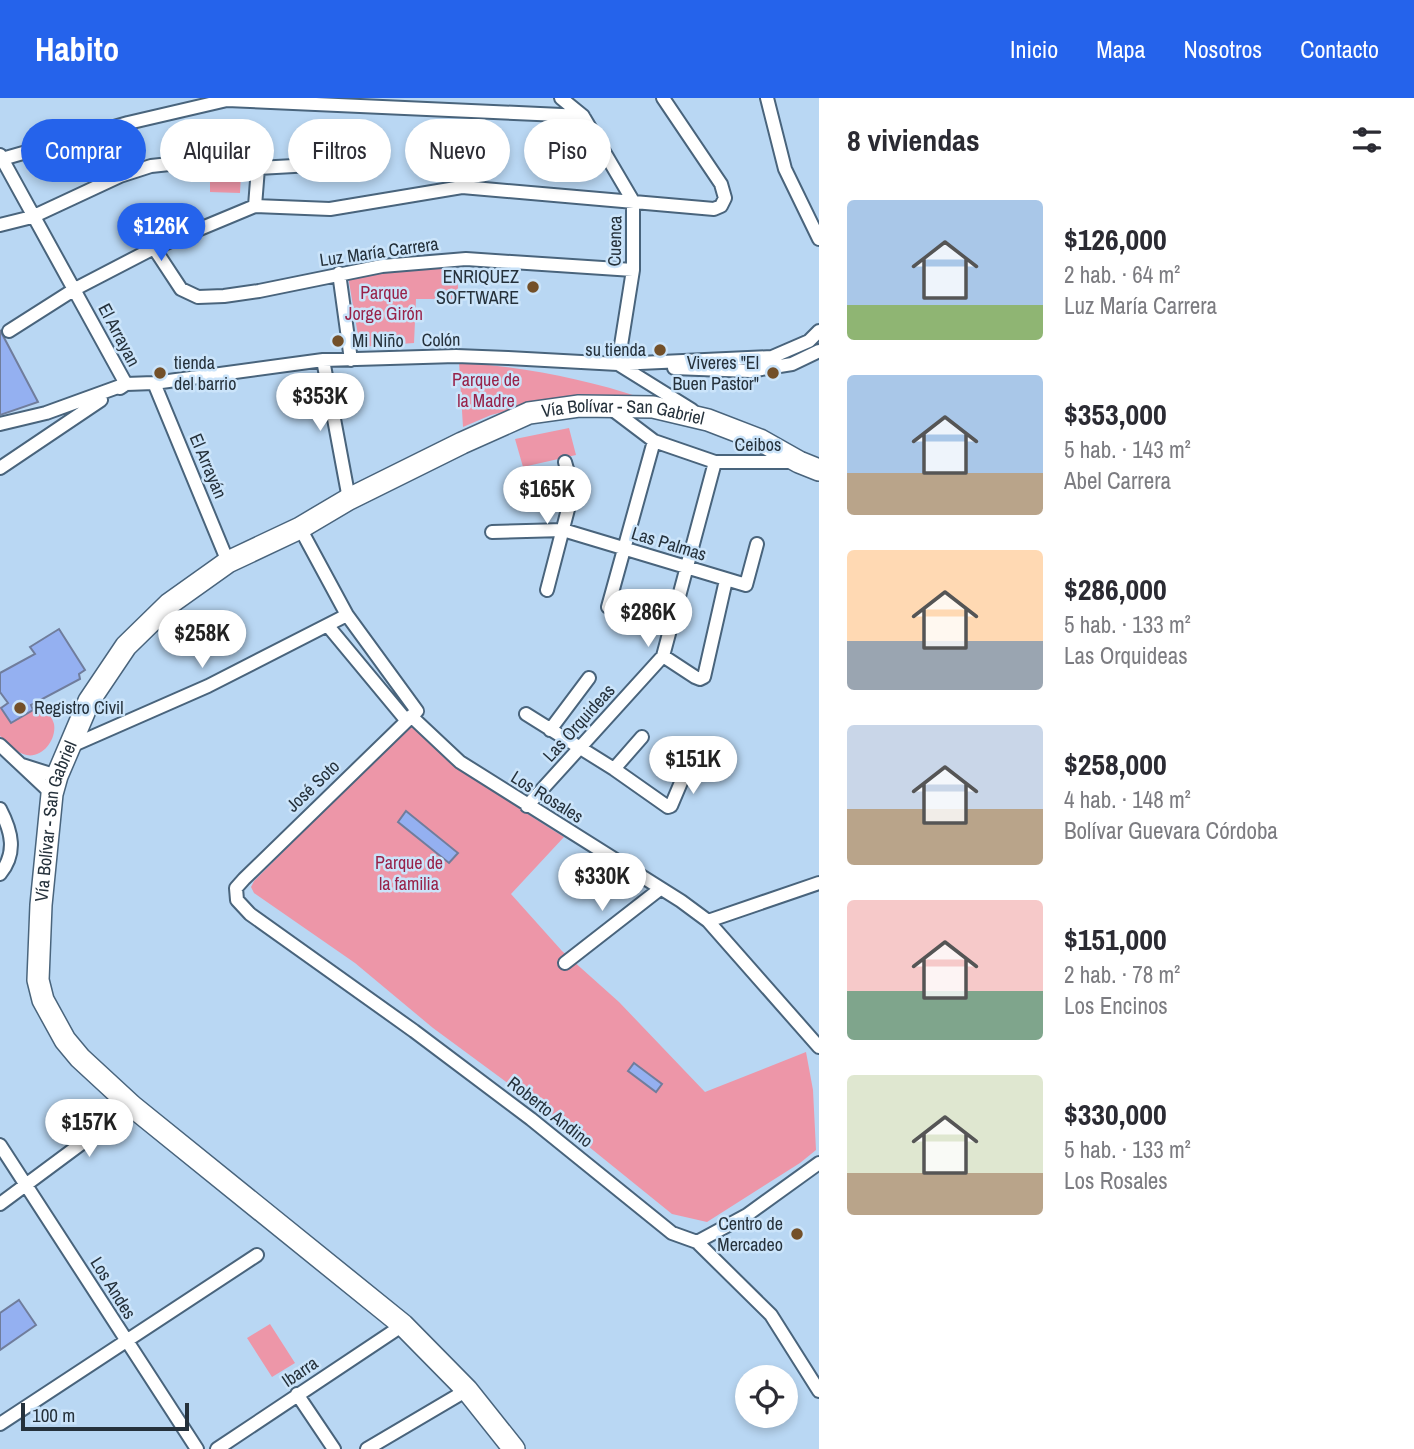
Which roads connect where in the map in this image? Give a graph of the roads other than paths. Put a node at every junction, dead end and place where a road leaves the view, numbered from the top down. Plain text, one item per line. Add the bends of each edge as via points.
1 (561, 98) edge
2 (663, 98) edge
3 (767, 98) edge
4 (227, 99) edge
5 (583, 116) junction
6 (1, 157) edge
7 (160, 165) edge
8 (257, 182) edge
9 (633, 201) junction
10 (255, 206) junction
11 (32, 217) junction
12 (0, 225) edge
13 (819, 239) edge
14 (155, 248) junction
15 (633, 270) junction
16 (339, 273) junction
17 (75, 289) junction
18 (9, 331) dead end
19 (819, 331) edge
20 (819, 351) edge
21 (323, 360) junction
22 (351, 360) junction
23 (618, 364) junction
24 (154, 383) junction
25 (126, 384) junction
26 (606, 405) junction
27 (46, 413) junction
28 (708, 420) junction
29 (0, 424) edge
30 (54, 430) junction
31 (654, 441) junction
32 (565, 462) dead end
33 (715, 462) junction
34 (811, 465) edge
35 (0, 468) edge
36 (349, 499) junction
37 (300, 528) junction
38 (563, 530) junction
39 (492, 532) dead end
40 (757, 544) dead end
41 (624, 549) junction
42 (228, 562) junction
43 (687, 568) junction
44 (726, 579) junction
45 (547, 590) dead end
46 (608, 607) dead end
47 (347, 615) junction
48 (328, 626) junction
49 (663, 656) junction
50 (589, 678) dead end
51 (526, 714) dead end
52 (411, 716) junction
53 (550, 730) junction
54 (642, 737) dead end
55 (0, 745) edge
56 (69, 747) junction
57 (581, 748) junction
58 (693, 754) dead end
59 (22, 765) junction
60 (614, 769) junction
61 (54, 785) junction
62 (527, 806) junction
63 (0, 809) edge
64 (0, 874) edge
65 (819, 883) edge
66 (236, 888) joint
67 (660, 889) junction
68 (708, 921) junction
69 (565, 963) dead end
70 (819, 1047) edge
71 (132, 1106) junction
72 (0, 1146) edge
73 (819, 1163) edge
74 (26, 1185) junction
75 (0, 1204) edge
76 (697, 1242) junction
77 (257, 1255) dead end
78 (402, 1325) junction
79 (126, 1342) junction
80 (467, 1390) junction
81 (819, 1391) edge
82 (297, 1394) junction
83 (0, 1424) edge
84 (197, 1449) edge
85 (217, 1449) edge
86 (334, 1449) edge
87 (367, 1449) edge
88 (514, 1449) edge

1 - 5 street, Cuenca
2 - 9 street via 721,184 725,198 715,209
3 - 13 street via 785,169
4 - 5 street
4 - 6 street
5 - 9 street, Cuenca
6 - 11 street, El Arrayan
7 - 11 street via 120,176
8 - 10 street
9 - 10 street via 463,187 330,209
9 - 15 street, Cuenca
10 - 14 street
11 - 12 street
11 - 17 street, El Arrayan
14 - 16 street, Luz María Carrera via 181,289 198,297 259,291
14 - 17 street
15 - 16 street, Luz María Carrera via 466,259
15 - 23 street, Cuenca
16 - 22 street
17 - 18 street
17 - 25 street, El Arrayan
19 - 23 street via 809,341 772,357
20 - 23 street via 792,364 750,371
21 - 22 street, Colón
21 - 24 street, Colón
21 - 36 street
22 - 23 street, Colón via 456,356
23 - 28 street, Colón
24 - 25 street, Colón
24 - 42 street, El Arrayán
25 - 27 street, Colón
25 - 30 street
26 - 28 highway, Vía Bolívar - San Gabriel via 653,407
26 - 31 street, Ceibos
26 - 36 highway, Vía Bolívar - San Gabriel via 529,413
27 - 29 street, Colón
27 - 30 street
28 - 34 highway, Vía Bolívar - San Gabriel
30 - 35 street
31 - 33 street, Ceibos
31 - 41 street
32 - 38 street via 573,490
33 - 34 street, Ceibos
33 - 43 street, Las Orquideas
36 - 37 highway, Vía Bolívar - San Gabriel
37 - 42 highway, Vía Bolívar - San Gabriel
37 - 47 street, Los Rosales
38 - 39 street, Las Palmas
38 - 41 street, Las Palmas
38 - 45 street
40 - 44 street via 746,585
41 - 43 street, Las Palmas
41 - 46 street
42 - 56 highway, Vía Bolívar - San Gabriel via 169,604 126,646 89,701
43 - 44 street, Las Palmas
43 - 49 street, Las Orquideas
44 - 49 street via 704,677 695,677
47 - 48 street
47 - 52 street, Los Rosales
48 - 52 street
48 - 56 street via 208,686
49 - 57 street, Las Orquideas
50 - 53 street
51 - 53 street
52 - 62 street, Los Rosales via 460,762
52 - 66 street, José Soto
53 - 57 street
54 - 60 street
55 - 59 street
56 - 61 highway, Vía Bolívar - San Gabriel
57 - 60 street
57 - 62 street, Las Orquideas
58 - 60 street via 668,807
59 - 61 street
59 - 61 street
61 - 71 highway, Vía Bolívar - San Gabriel via 38,980 43,1000 65,1040
62 - 67 street, Los Rosales
63 - 64 street via 12,845 11,857
65 - 68 street
66 - 76 street, Roberto Andino via 237,900 250,914 531,1119 672,1233
67 - 68 street, Los Rosales
67 - 69 street
68 - 70 street, Los Rosales
71 - 74 street
71 - 78 highway, Vía Bolívar - San Gabriel
72 - 74 street, Los Andes
73 - 76 street via 747,1215
74 - 75 street
74 - 79 street, Los Andes
76 - 81 street, Roberto Andino via 771,1315
77 - 79 street
78 - 80 highway, Vía Bolívar - San Gabriel
78 - 82 street, Ibarra
79 - 83 street
79 - 84 street, Los Andes
80 - 87 street
80 - 88 highway, Vía Bolívar - San Gabriel
82 - 85 street, Ibarra
82 - 86 street

